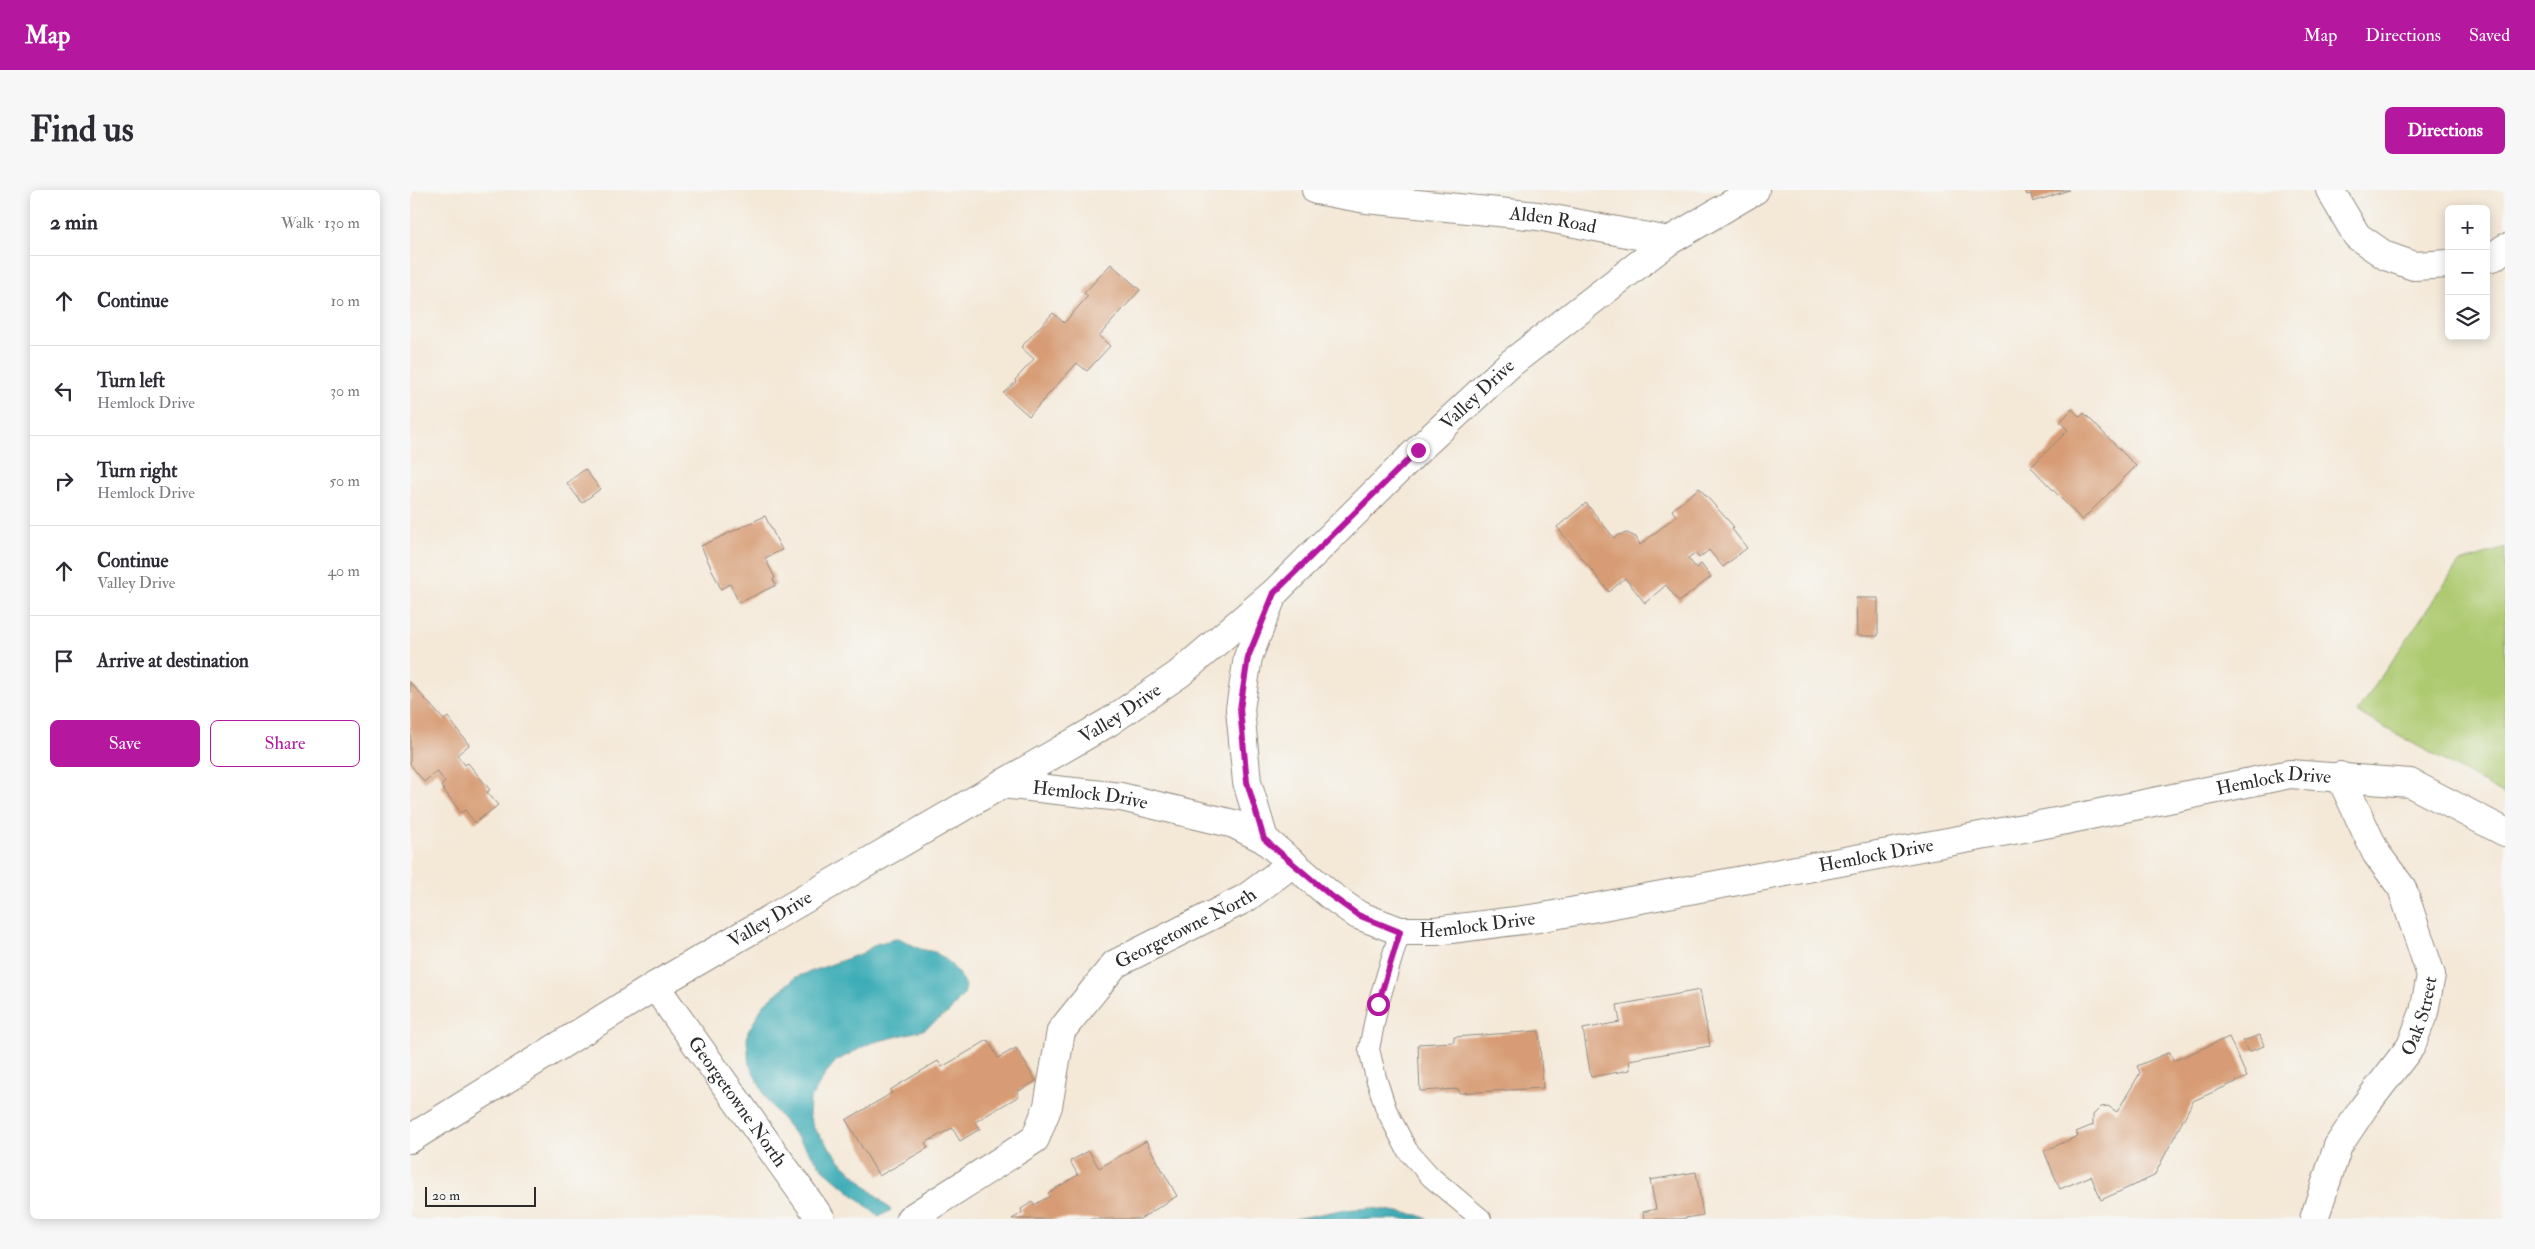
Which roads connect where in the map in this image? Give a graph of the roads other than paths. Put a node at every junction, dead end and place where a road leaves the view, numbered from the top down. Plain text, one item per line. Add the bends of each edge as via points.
1 (1316, 190) edge
2 (1755, 190) edge
3 (2330, 190) edge
4 (1670, 241) junction
5 (2505, 248) edge
6 (2490, 257) edge
7 (2445, 264) edge
8 (1274, 593) junction
9 (2340, 776) junction
10 (1001, 784) junction
11 (2505, 832) edge
12 (1264, 839) junction
13 (1292, 863) junction
14 (1400, 932) junction
15 (655, 986) junction
16 (410, 1139) edge
17 (821, 1219) edge
18 (910, 1219) edge
19 (1481, 1219) edge
20 (2314, 1219) edge

1 - 4 street, Alden Road via 1366,199 1538,216
2 - 4 street, Valley Drive
3 - 7 street via 2357,236 2386,256 2414,266
4 - 8 street, Valley Drive via 1510,364
5 - 6 street
8 - 10 street, Valley Drive via 1179,674 1109,722
8 - 12 street via 1248,657 1240,709 1247,782
9 - 11 street, Hemlock Drive via 2410,783
9 - 14 street, Hemlock Drive via 2290,774 2061,822 1538,918 1435,931
9 - 20 street, Oak Street via 2376,853 2402,888 2431,975 2424,1012 2411,1046 2364,1106 2338,1146
10 - 12 street, Hemlock Drive via 1122,797 1234,824
10 - 15 street, Valley Drive
12 - 13 street, Hemlock Drive
13 - 14 street, Hemlock Drive via 1358,915
13 - 18 street, Georgetowne North via 1246,898 1114,964 1061,1031 1048,1106 1035,1139
14 - 19 lane via 1378,1004 1369,1049 1376,1078 1386,1109 1407,1150 1430,1177
15 - 16 street, Valley Drive
15 - 17 street, Georgetowne North

